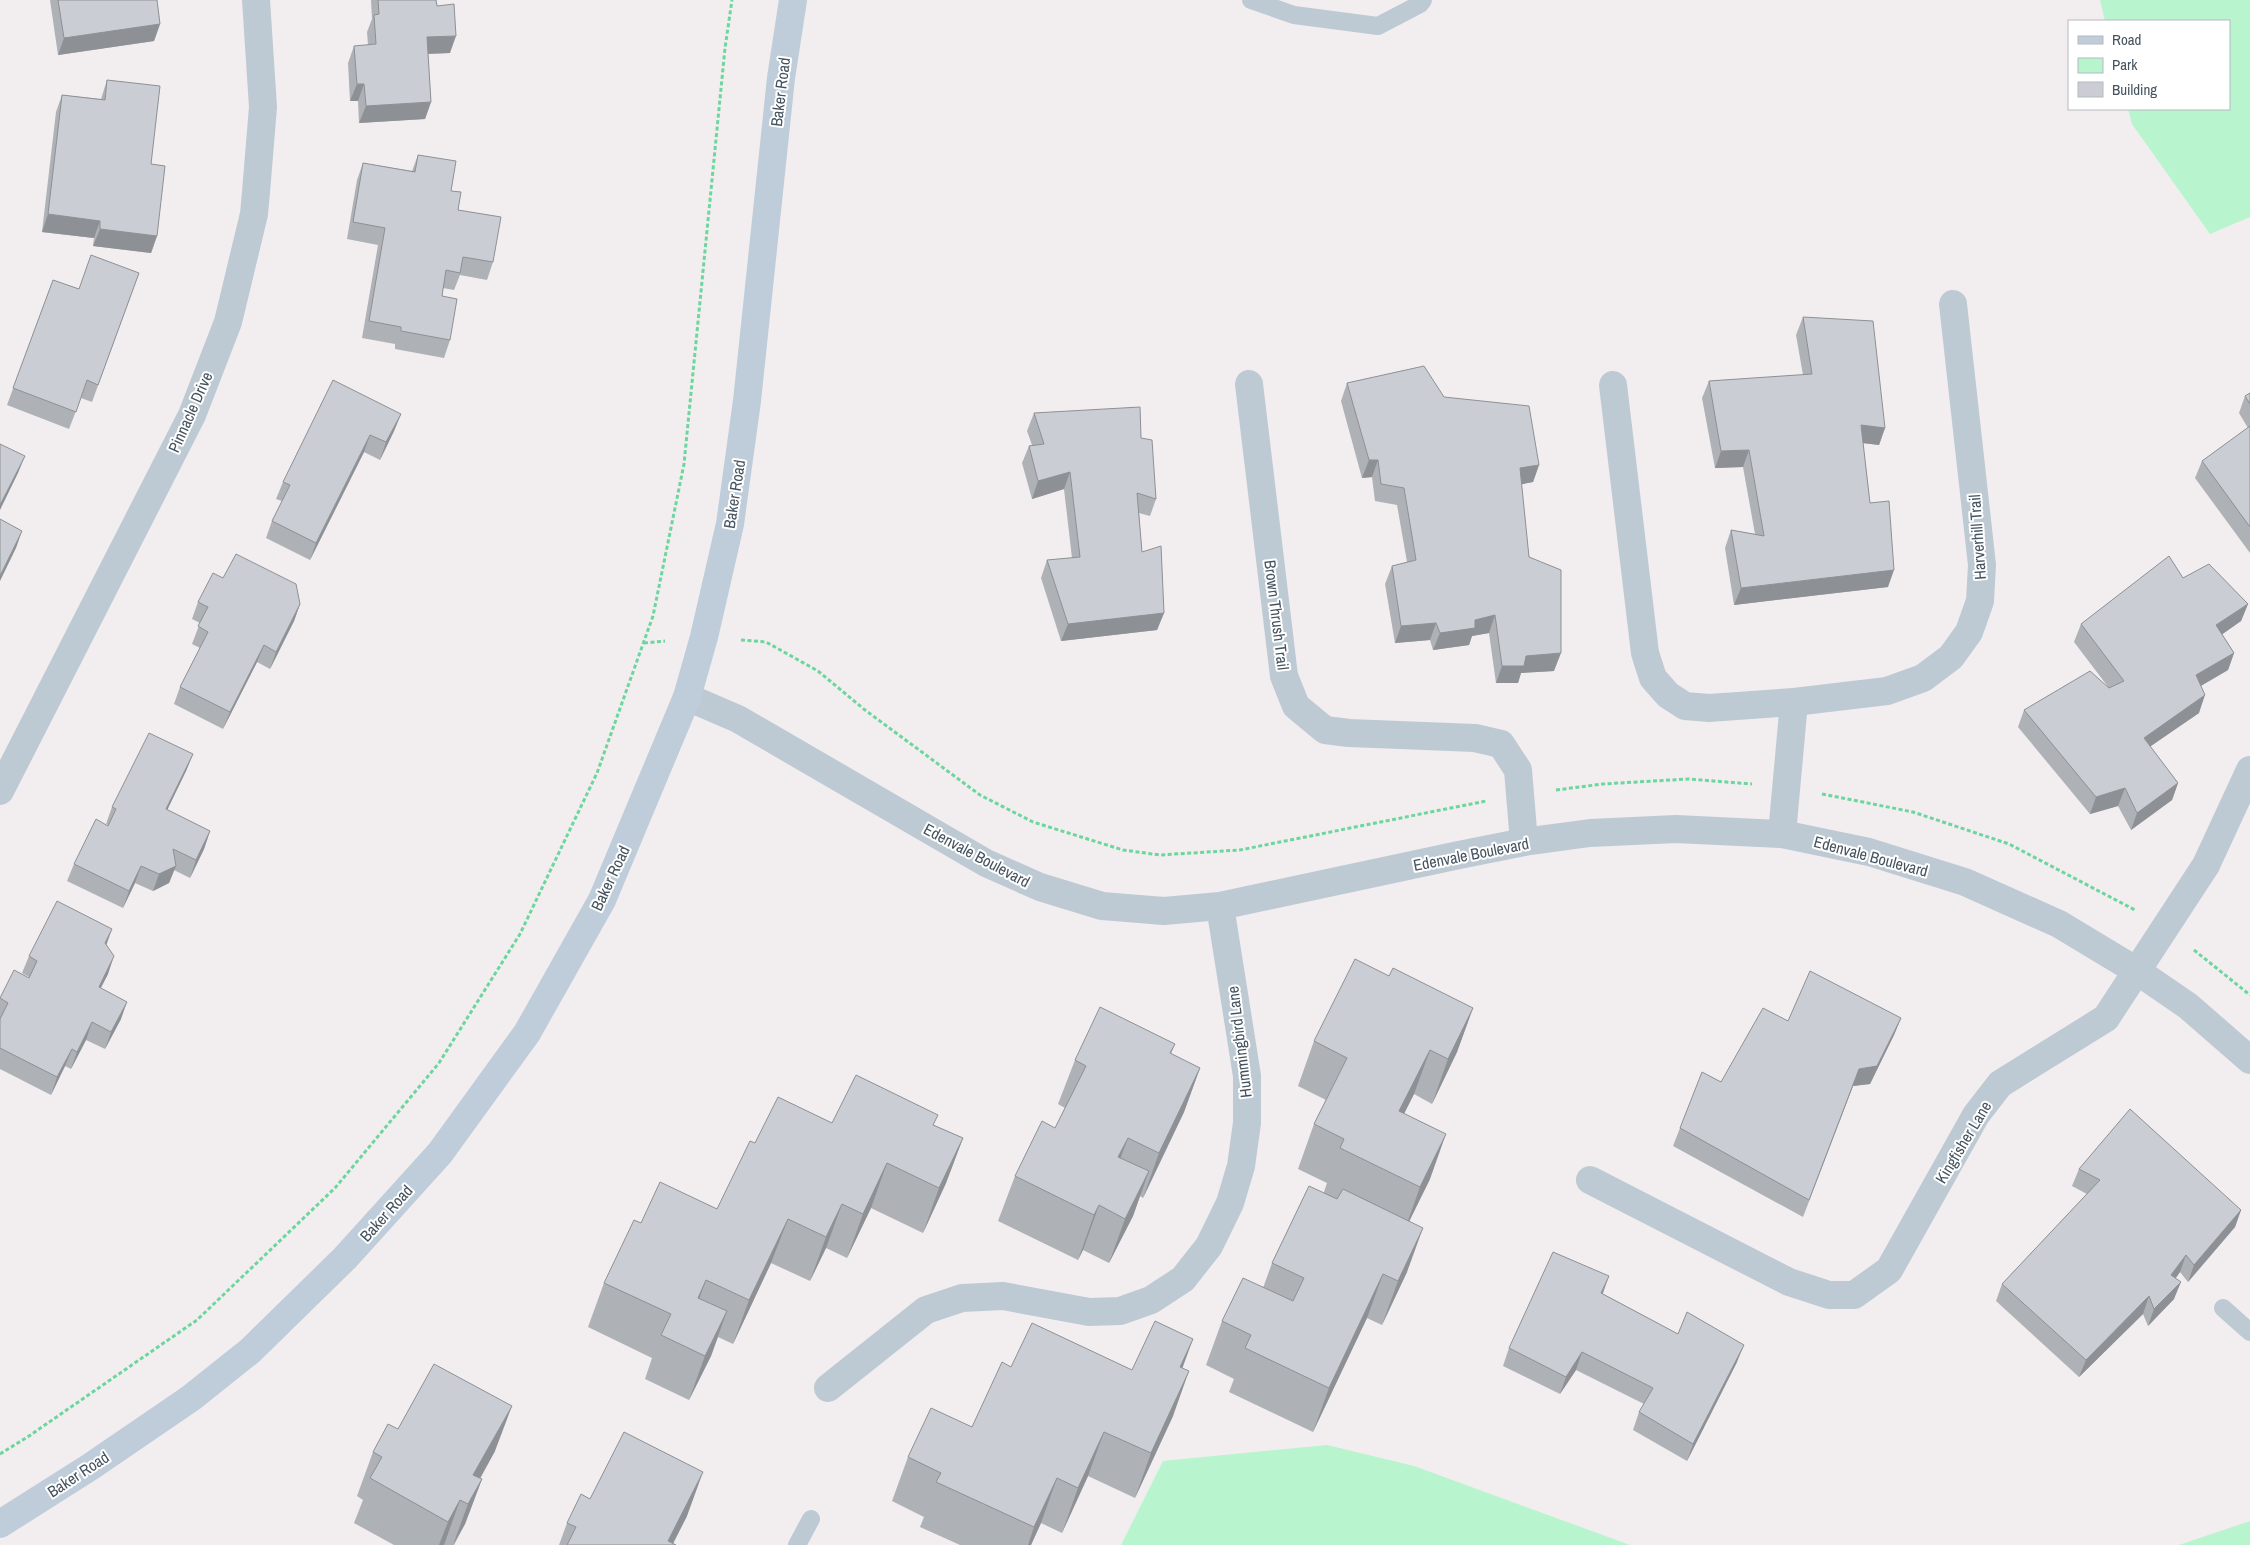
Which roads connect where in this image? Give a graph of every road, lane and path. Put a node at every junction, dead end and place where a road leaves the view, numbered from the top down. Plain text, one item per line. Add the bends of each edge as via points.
1 (256, 0) edge
2 (732, 0) edge
3 (793, 0) edge
4 (1251, 0) edge
5 (1423, 0) edge
6 (1953, 304) dead end
7 (1249, 384) dead end
8 (1613, 385) dead end
9 (687, 697) junction
10 (1794, 702) junction
11 (2250, 770) edge
12 (0, 791) edge
13 (1782, 834) junction
14 (1524, 842) junction
15 (1220, 906) junction
16 (2137, 970) junction
17 (2250, 1060) edge
18 (1590, 1180) dead end
19 (2223, 1308) dead end
20 (2250, 1332) edge
21 (828, 1388) dead end
22 (0, 1454) edge
23 (811, 1519) dead end
24 (0, 1524) edge
25 (797, 1545) edge

1 - 12 street, Pinnacle Drive via 263,107 254,214 228,322 192,416
2 - 22 path via 684,464 653,616 597,773 520,934 439,1063 335,1188 197,1320
3 - 9 main road, Baker Road via 730,524
4 - 5 lane via 1294,15 1378,26
6 - 10 street, Harverhill Trail via 1982,565 1980,601 1970,632 1951,657 1923,678 1887,691
7 - 14 street, Brown Thrush Trail via 1284,676 1296,706 1325,730 1348,734 1475,738 1501,744 1518,770
8 - 10 street, Harverhill Trail via 1645,653 1653,678 1668,695 1685,706 1709,708
9 - 15 street, Edenvale Boulevard via 738,719 986,863 1040,887 1102,906 1164,911
9 - 24 main road, Baker Road via 602,900 527,1033 440,1153 345,1258 250,1350 191,1398
10 - 13 street
11 - 16 street, Kingfisher Lane via 2206,865
13 - 14 street, Edenvale Boulevard via 1676,829 1590,833
13 - 16 street, Edenvale Boulevard via 1868,852 1965,882 2059,924
14 - 15 street, Edenvale Boulevard
15 - 21 street, Hummingbird Lane via 1247,1076 1247,1122 1241,1166 1230,1203 1209,1246 1183,1279 1151,1300 1120,1311 1090,1312 1003,1296 962,1298 926,1310
16 - 17 street, Edenvale Boulevard via 2188,1006
16 - 18 street, Kingfisher Lane via 2106,1018 2000,1084 1976,1115 1889,1270 1854,1295 1829,1295 1789,1282
19 - 20 lane
23 - 25 lane

